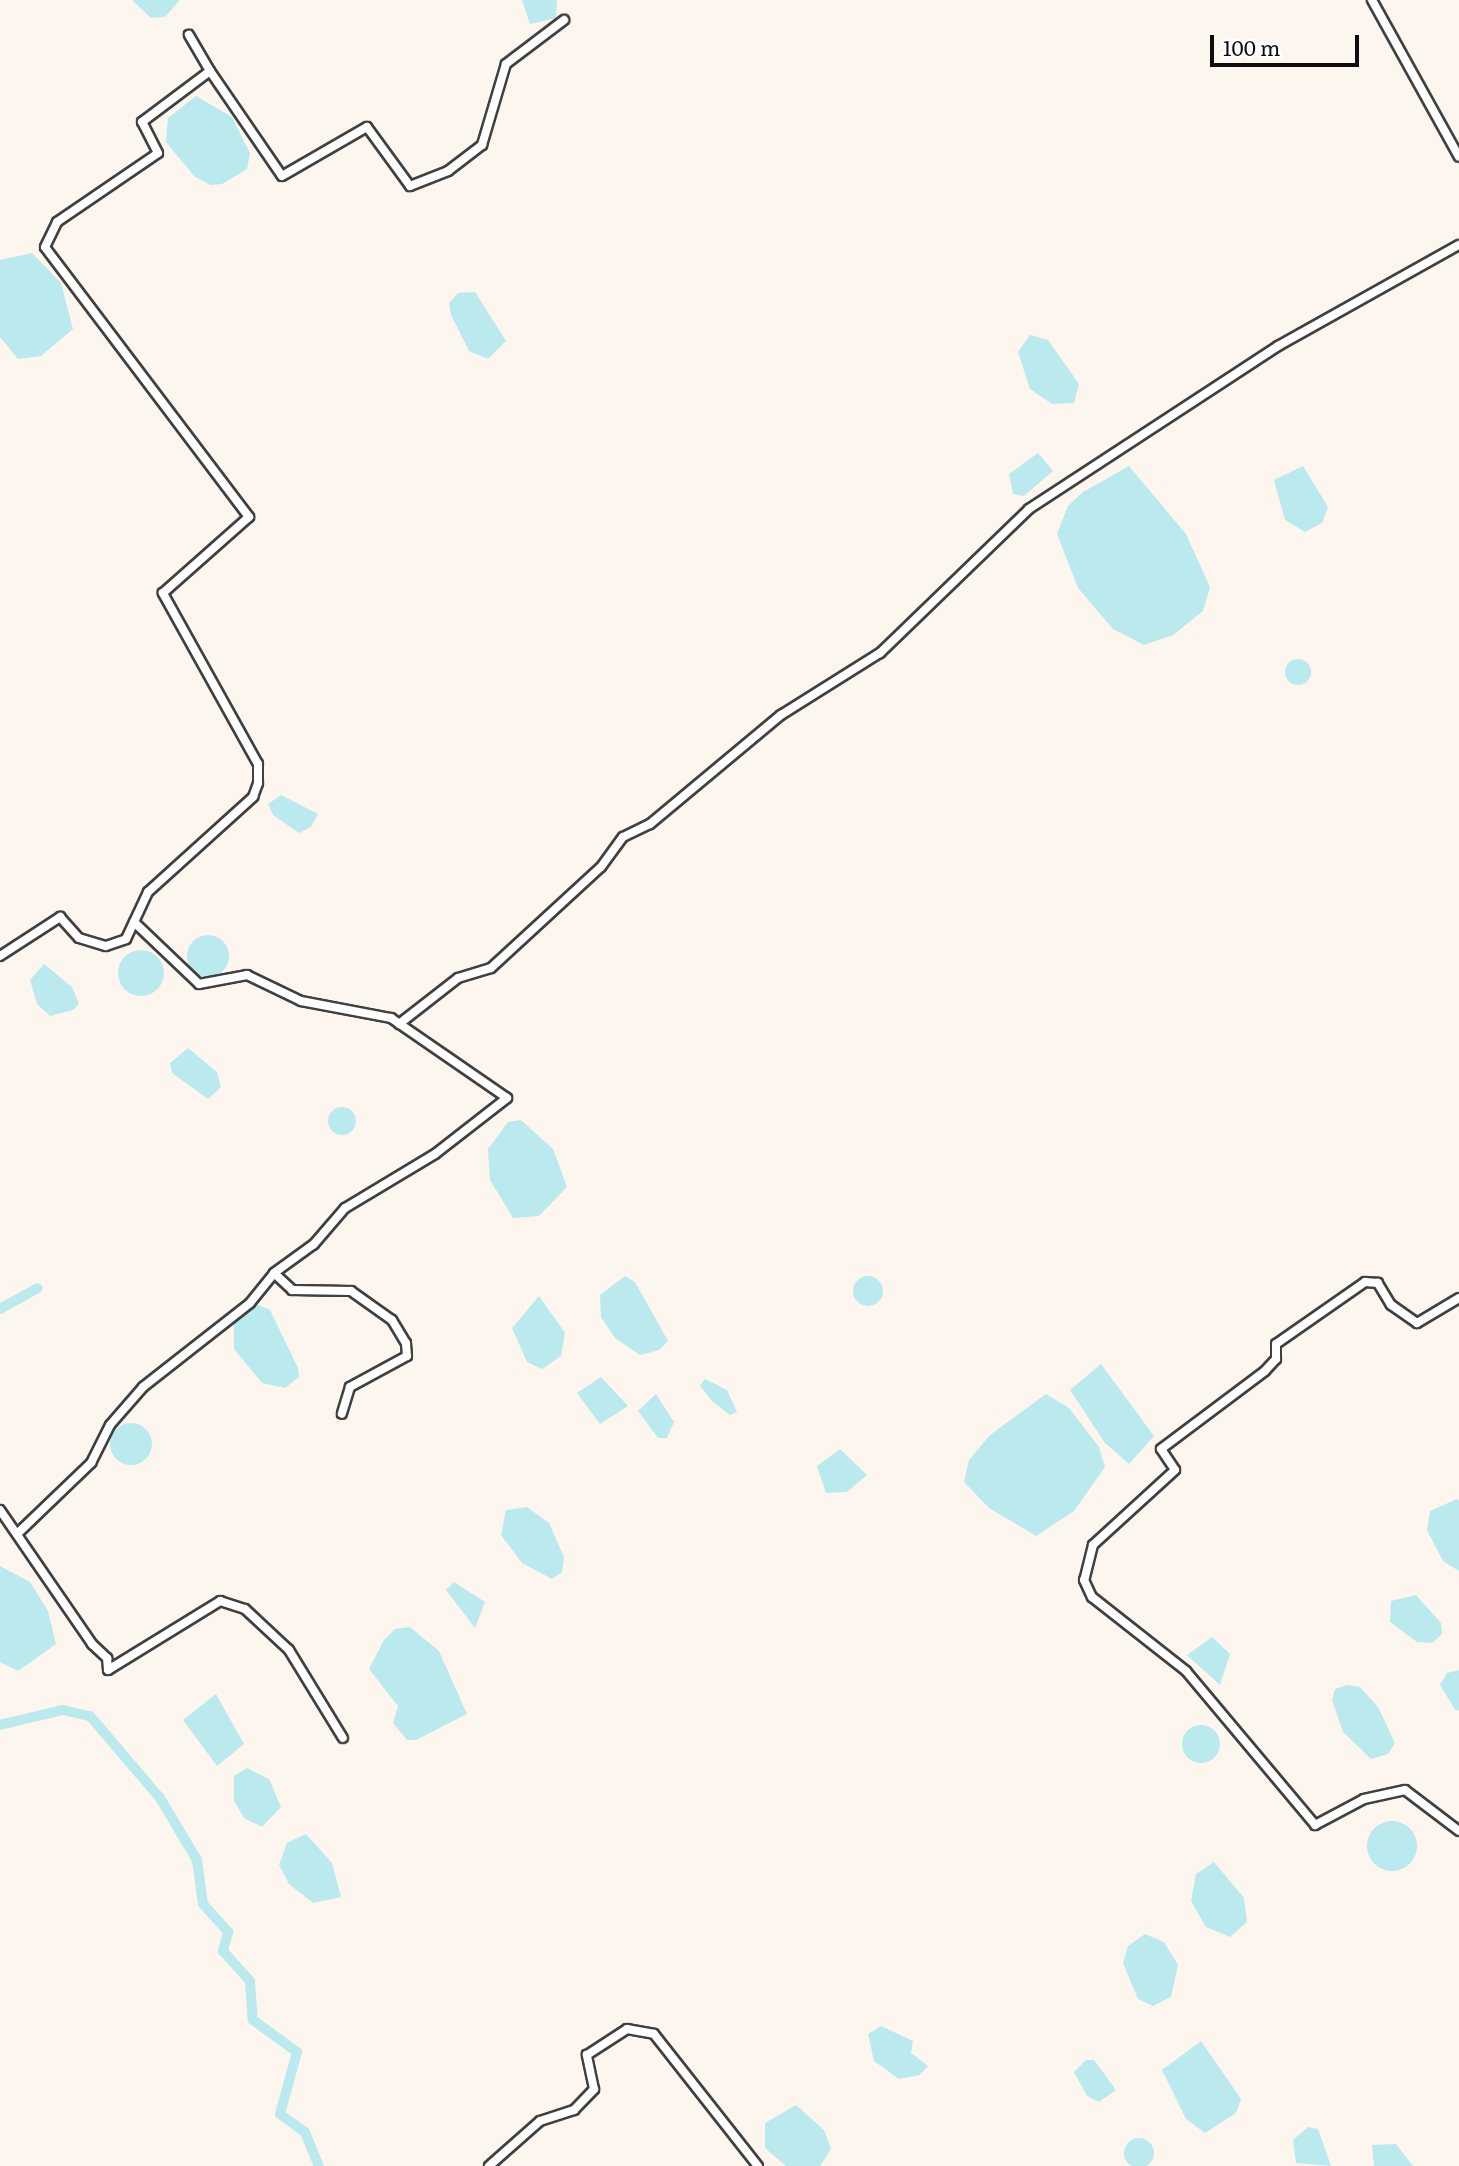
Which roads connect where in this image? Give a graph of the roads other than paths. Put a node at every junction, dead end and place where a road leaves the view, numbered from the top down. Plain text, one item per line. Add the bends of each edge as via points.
1 (1371, 0) edge
2 (564, 20) dead end
3 (189, 34) dead end
4 (209, 71) junction
5 (1459, 157) edge
6 (1459, 245) edge
7 (134, 922) junction
8 (0, 956) edge
9 (399, 1024) junction
10 (274, 1273) junction
11 (1459, 1298) edge
12 (342, 1414) dead end
13 (0, 1510) edge
14 (17, 1534) junction
15 (343, 1738) dead end
16 (1459, 1831) edge
17 (489, 2166) edge
18 (758, 2166) edge

1 - 5 street
2 - 4 street via 506,65 482,145 420,185 410,186 367,127 282,176
3 - 4 street
4 - 7 street via 142,122 158,153 57,222 45,247 249,517 163,593 258,764 258,783 253,797 148,892
6 - 9 street via 1278,346 1029,509 880,653 781,715 650,824 623,838 601,867 491,968 458,978
7 - 8 street via 126,939 106,946 79,938 60,917
7 - 9 street via 199,984 247,975 301,1001 358,1007
9 - 10 street via 507,1098 435,1154 345,1208 314,1244
10 - 12 street via 292,1290 351,1292 392,1320 406,1343 407,1356 350,1387
10 - 14 street via 250,1303 143,1387 110,1425 91,1462
11 - 16 street via 1417,1323 1391,1305 1378,1283 1365,1282 1276,1344 1276,1359 1265,1371 1161,1449 1175,1470 1093,1545 1084,1580 1092,1597 1186,1671 1315,1825 1364,1799 1405,1790
13 - 14 street
14 - 15 street via 107,1657 108,1670 220,1601 245,1609 289,1650
17 - 18 street via 540,2121 575,2110 594,2089 587,2055 627,2029 654,2034

